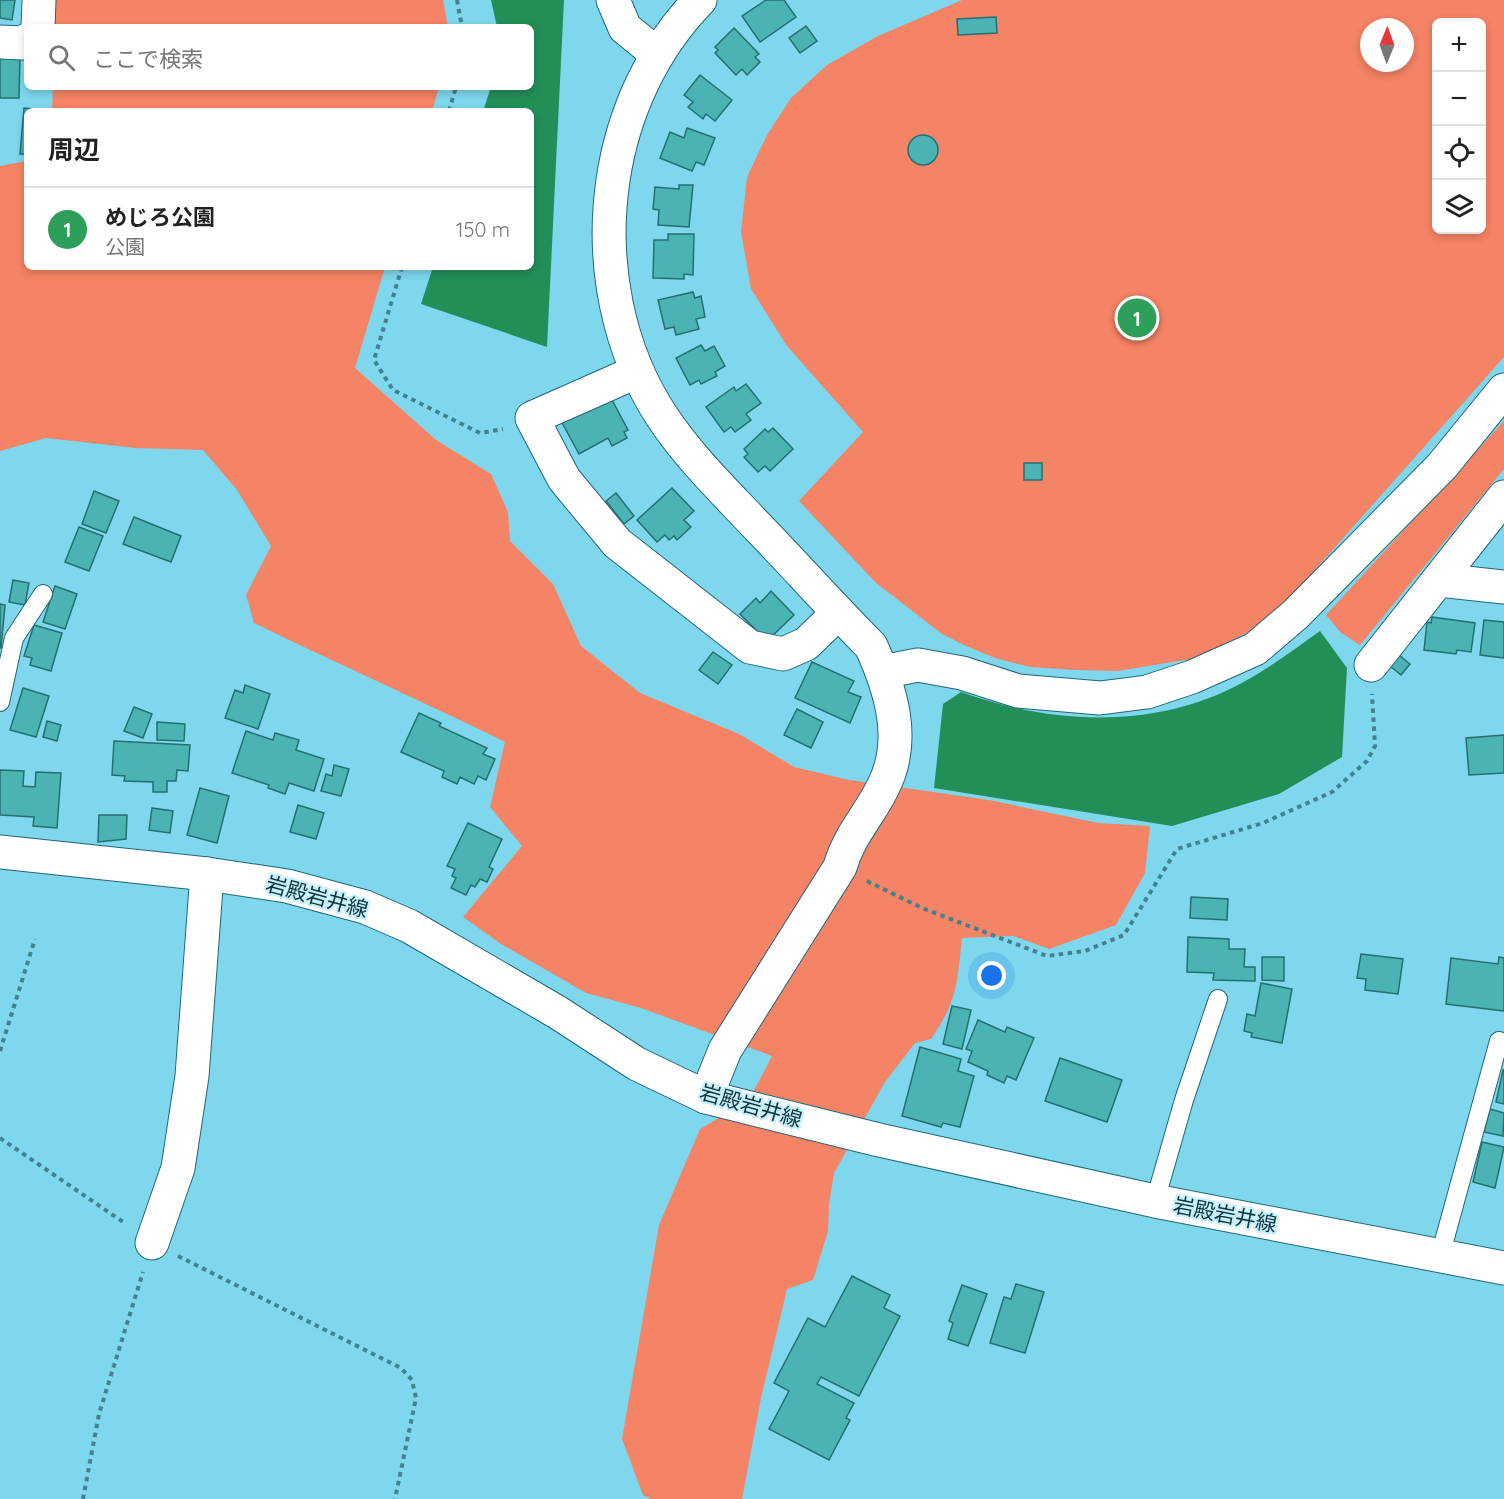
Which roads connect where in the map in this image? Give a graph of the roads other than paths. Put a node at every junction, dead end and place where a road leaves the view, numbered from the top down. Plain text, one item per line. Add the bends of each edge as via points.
1 (39, 0) edge
2 (613, 0) edge
3 (700, 0) edge
4 (38, 24) edge
5 (0, 42) edge
6 (24, 42) edge
7 (657, 54) junction
8 (636, 372) junction
9 (1504, 390) edge
10 (1504, 497) edge
11 (1439, 580) junction
12 (1504, 587) edge
13 (44, 594) dead end
14 (838, 614) junction
15 (1371, 665) road end
16 (882, 672) junction
17 (0, 702) edge
18 (0, 852) edge
19 (207, 874) junction
20 (1218, 999) dead end
21 (1499, 1041) dead end
22 (706, 1097) junction
23 (1155, 1201) junction
24 (152, 1243) road end
25 (1440, 1256) junction
26 (1504, 1268) edge

1 - 4 street
2 - 7 street via 625,28
3 - 7 street
5 - 6 street
7 - 8 street via 632,105 618,150 608,215 608,257 618,311
8 - 14 street via 664,419 713,482
8 - 14 street via 532,418 564,479 617,543 750,647 783,654 806,644
9 - 16 street via 1426,483 1296,614 1255,649 1192,678 1147,692 1100,698 1018,691 962,673 918,665
10 - 11 street
11 - 12 street
11 - 15 street
13 - 17 lane via 14,638
14 - 16 street via 871,646
16 - 22 street via 894,718 896,753 883,787 846,845 840,867 725,1050
18 - 19 street, 岩殿岩井線
19 - 22 street, 岩殿岩井線 via 287,886 365,908 409,926 557,1012 637,1064
19 - 24 street via 192,1076 178,1168
20 - 23 lane
21 - 25 lane
22 - 23 street, 岩殿岩井線
23 - 25 street, 岩殿岩井線
25 - 26 street, 岩殿岩井線

